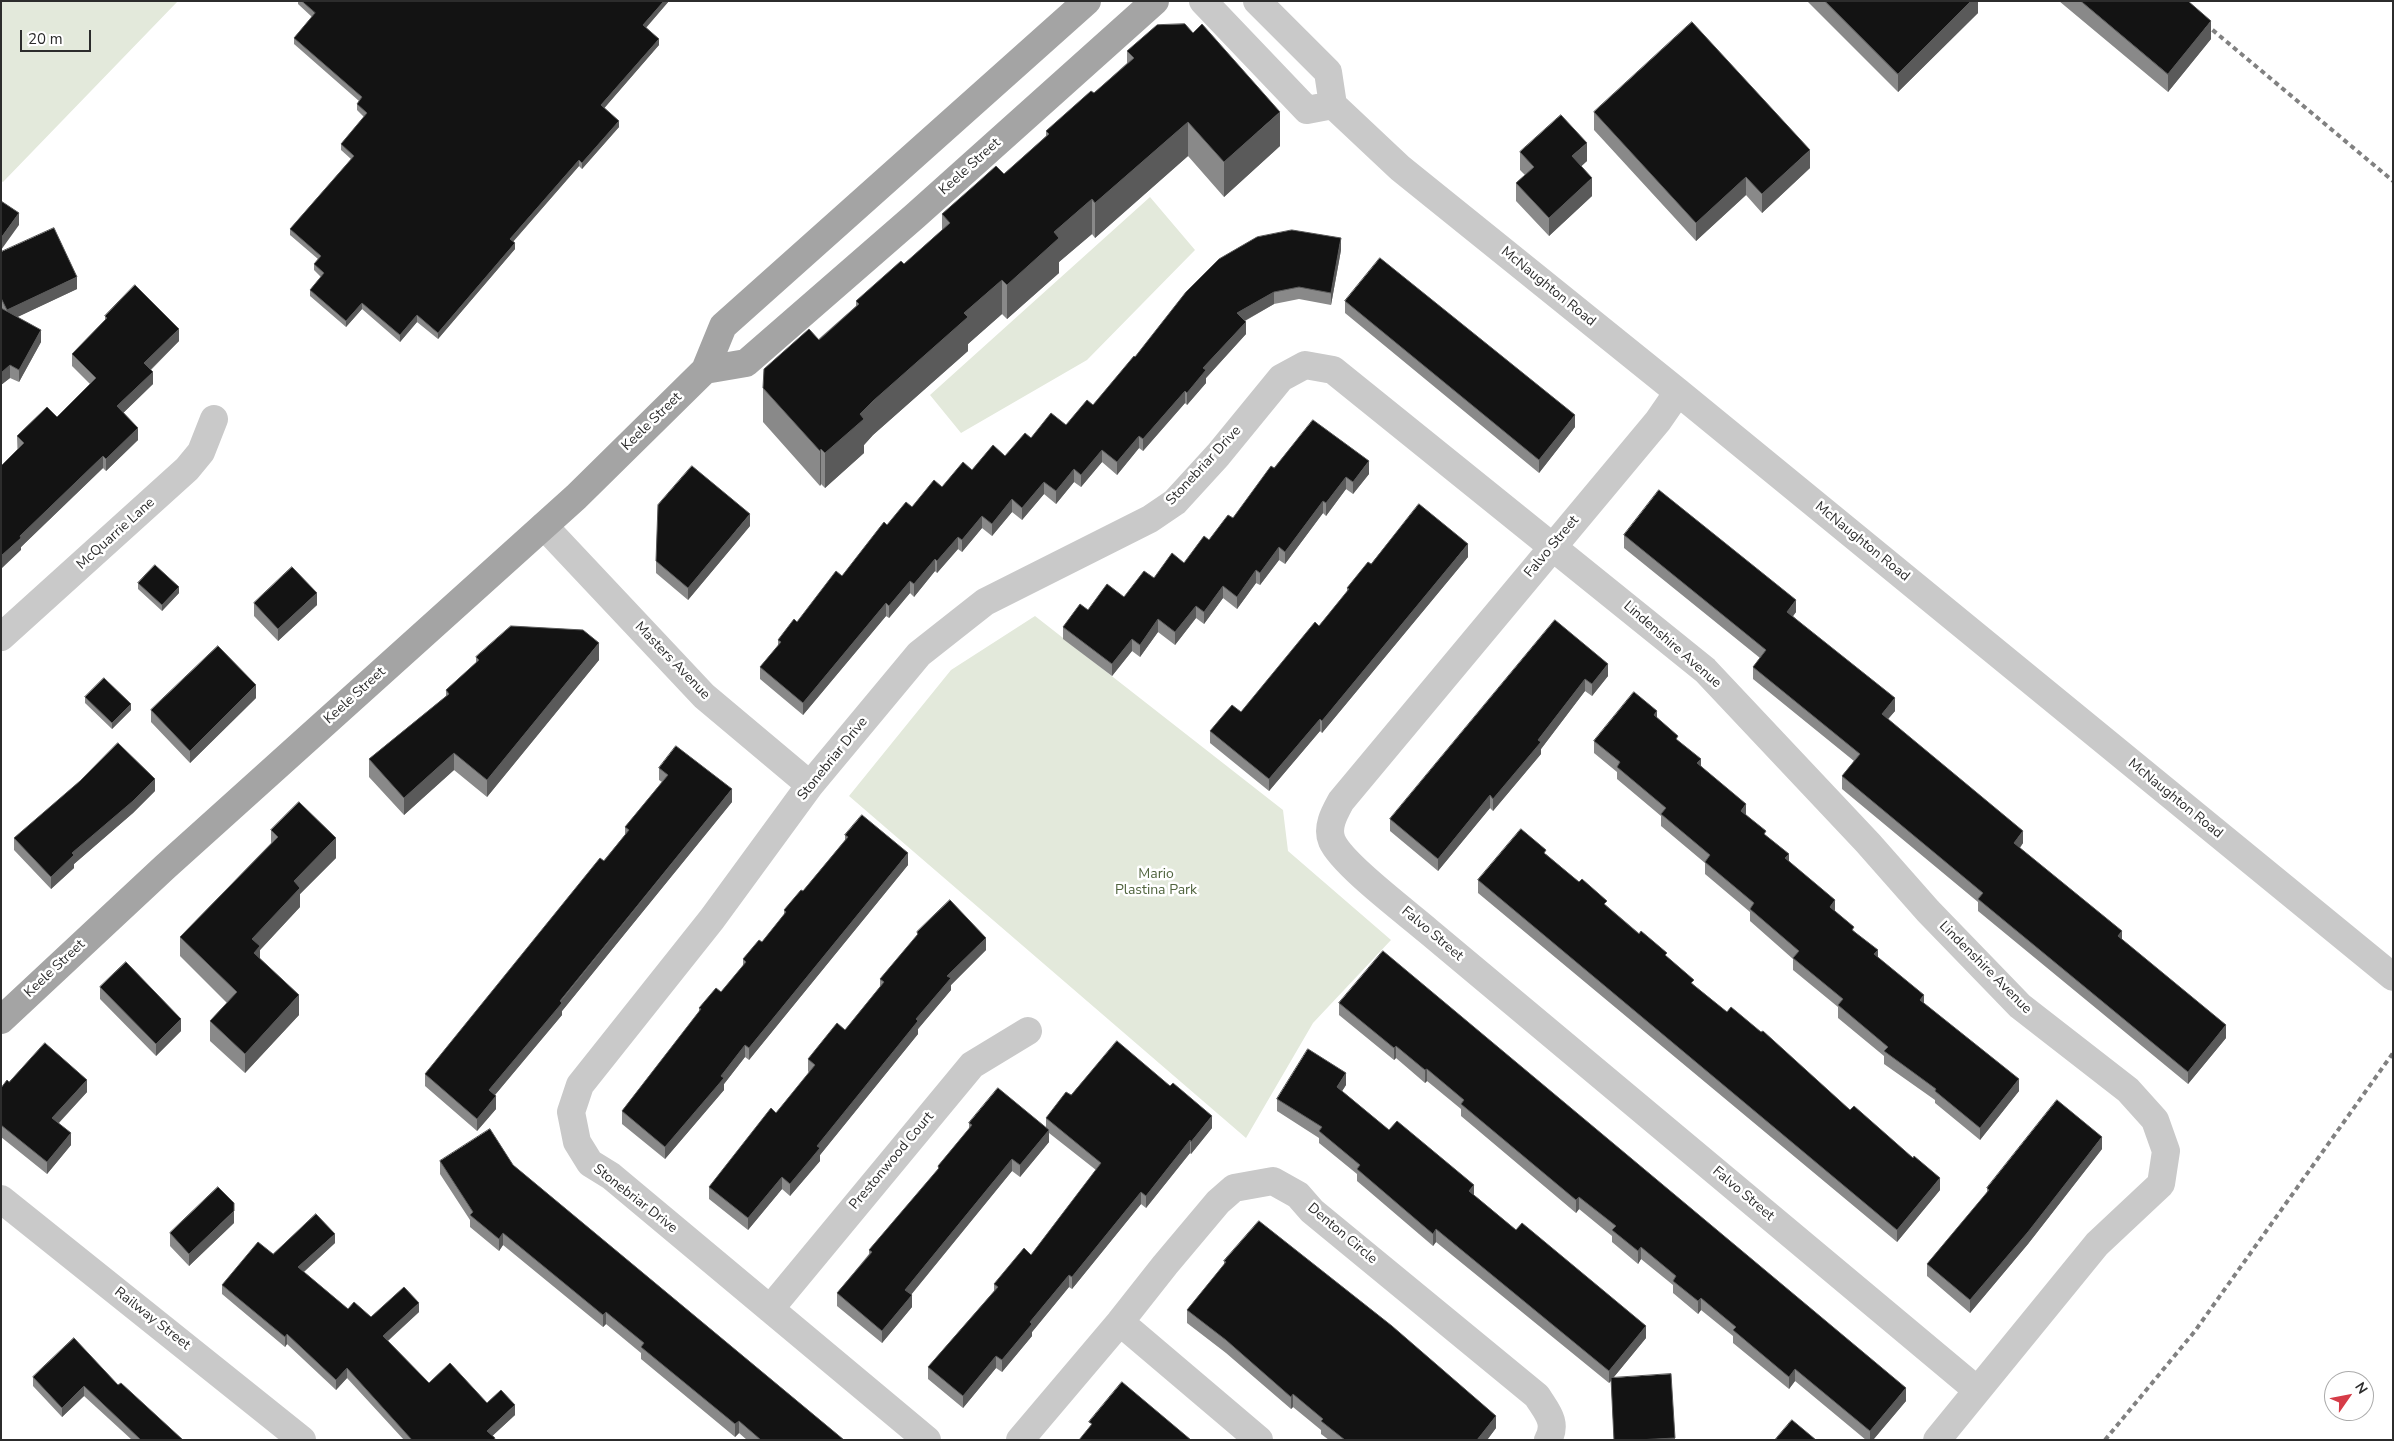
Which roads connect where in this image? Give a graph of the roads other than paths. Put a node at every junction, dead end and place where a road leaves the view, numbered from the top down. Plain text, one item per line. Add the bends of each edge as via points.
1 (1087, 1) edge
2 (1155, 1) edge
3 (1203, 1) edge
4 (1257, 1) edge
5 (1333, 105) junction
6 (705, 370) junction
7 (1678, 392) junction
8 (214, 419) dead end
9 (544, 526) junction
10 (1551, 547) junction
11 (1, 637) edge
12 (810, 785) junction
13 (2393, 977) edge
14 (1, 1020) edge
15 (1028, 1031) dead end
16 (1, 1199) edge
17 (770, 1309) junction
18 (1120, 1322) junction
19 (1977, 1390) junction
20 (302, 1440) edge
21 (927, 1440) edge
22 (1020, 1440) edge
23 (1259, 1440) edge
24 (1548, 1440) edge
25 (1937, 1440) edge

1 - 6 main road, Keele Street via 724,326
2 - 6 main road, Keele Street via 746,363
3 - 5 street via 1307,110
4 - 5 street via 1328,72
5 - 7 street, McNaughton Road via 1400,168
6 - 9 main road, Keele Street
7 - 10 street, Falvo Street via 1658,421
7 - 13 street, McNaughton Road
8 - 11 street, McQuarrie Lane via 201,452 187,470
9 - 12 street, Masters Avenue via 704,696
9 - 14 main road, Keele Street via 172,861
10 - 12 street, Stonebriar Drive via 1333,370 1305,366 1281,378 1175,502 1150,518 985,602 919,654
10 - 19 street, Lindenshire Avenue via 1705,670 2020,1006 2128,1090 2155,1120 2166,1151 2161,1184 2098,1244
10 - 19 street, Falvo Street via 1341,801 1331,818 1332,840 1352,865 1428,931
12 - 17 street, Stonebriar Drive via 712,919 595,1063 580,1086 571,1112 577,1142 590,1163 611,1176
15 - 17 street, Prestonwood Court via 972,1065
16 - 20 street, Railway Street
17 - 21 street, Stonebriar Drive
18 - 22 street, Denton Circle
18 - 23 street
18 - 24 street, Denton Circle via 1218,1202 1234,1188 1272,1181 1298,1195 1312,1211 1537,1396 1552,1420 1552,1433
19 - 25 street, Lindenshire Avenue

